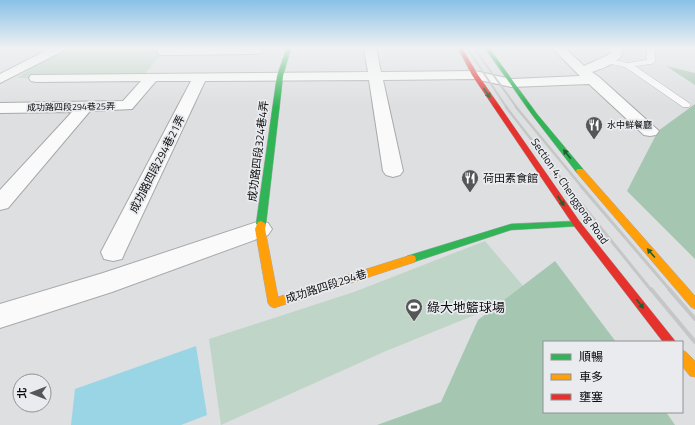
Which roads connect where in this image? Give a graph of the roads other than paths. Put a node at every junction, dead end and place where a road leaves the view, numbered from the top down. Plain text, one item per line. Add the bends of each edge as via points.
1 (21, 68) edge
2 (151, 68) edge
3 (283, 68) edge
4 (373, 68) edge
5 (470, 68) edge
6 (501, 68) edge
7 (579, 68) edge
8 (592, 68) edge
9 (632, 68) edge
10 (149, 71) junction
11 (582, 71) junction
12 (374, 75) junction
13 (474, 75) junction
14 (280, 76) junction
15 (200, 77) junction
16 (36, 78) dead end
17 (0, 79) edge
18 (594, 80) junction
19 (511, 83) junction
20 (686, 105) dead end
21 (86, 106) junction
22 (0, 108) edge
23 (650, 130) dead end
24 (392, 171) dead end
25 (0, 203) edge
26 (577, 224) junction
27 (260, 229) junction
28 (113, 252) dead end
29 (695, 304) edge
30 (0, 316) edge
31 (669, 341) edge
32 (683, 357) edge
33 (695, 371) edge

1 - 17 street
2 - 10 street, 成功路四段294巷25弄
3 - 14 main road, 成功路四段324巷4弄
4 - 12 street
5 - 13 main road, Section 4, Chenggong Road
6 - 19 main road, Section 4, Chenggong Road
7 - 11 street
8 - 11 street
9 - 20 lane
10 - 15 street
10 - 16 street
10 - 21 street, 成功路四段294巷25弄 via 127,106
11 - 18 street
12 - 13 street
12 - 14 street
12 - 24 street
13 - 19 street
13 -> 26 main road, Section 4, Chenggong Road
14 - 15 street
14 - 27 main road, 成功路四段324巷4弄
15 - 28 street, 成功路四段294巷21弄
18 - 19 street
18 - 23 street
29 -> 19 main road, Section 4, Chenggong Road via 607,204
21 - 22 street, 成功路四段294巷25弄
21 - 25 street
26 - 27 main road, 成功路四段294巷 via 511,227 274,303
26 -> 31 main road, Section 4, Chenggong Road
27 - 30 street via 103,284
32 - 33 main road

